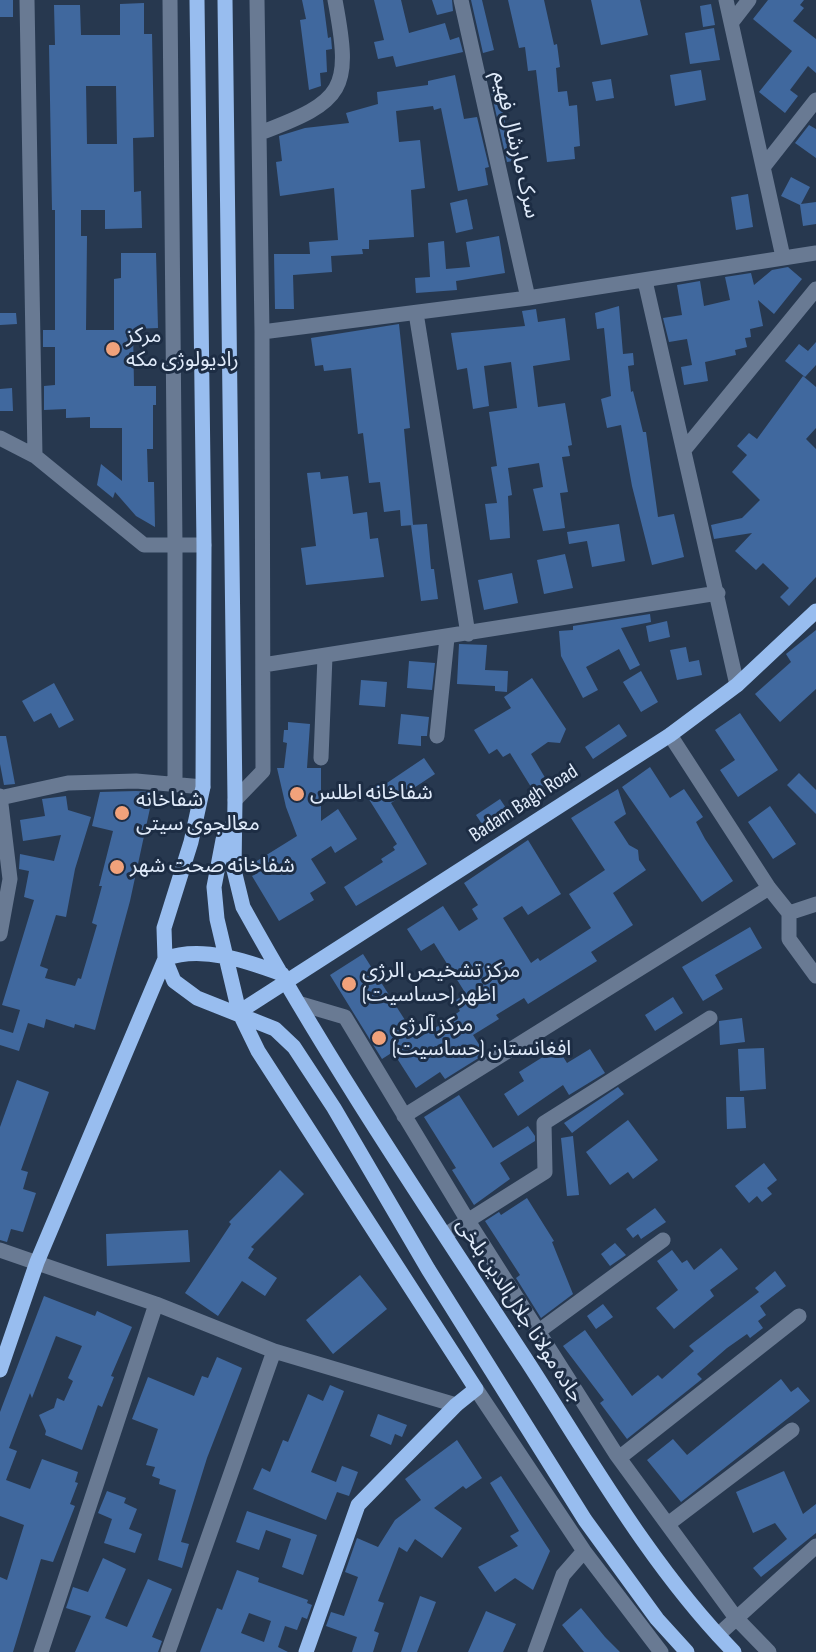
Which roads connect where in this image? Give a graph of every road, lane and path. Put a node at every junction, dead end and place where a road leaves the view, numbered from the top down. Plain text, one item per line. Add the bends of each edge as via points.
1 (27, 0) edge
2 (170, 0) edge
3 (197, 0) edge
4 (225, 0) edge
5 (257, 0) edge
6 (335, 0) edge
7 (461, 0) edge
8 (726, 0) edge
9 (748, 0) edge
10 (732, 22) junction
11 (816, 100) edge
12 (260, 133) junction
13 (764, 166) junction
14 (816, 253) edge
15 (783, 257) junction
16 (645, 281) junction
17 (816, 289) edge
18 (528, 298) junction
19 (416, 313) junction
20 (262, 332) junction
21 (0, 438) edge
22 (684, 450) junction
23 (35, 456) junction
24 (204, 545) junction
25 (176, 546) junction
26 (718, 593) junction
27 (816, 611) edge
28 (468, 634) junction
29 (447, 638) junction
30 (325, 656) junction
31 (263, 665) junction
32 (737, 685) junction
33 (670, 735) junction
34 (437, 736) dead end
35 (321, 758) dead end
36 (175, 783) junction
37 (203, 787) junction
38 (0, 798) edge
39 (236, 800) junction
40 (235, 822) junction
41 (769, 888) junction
42 (816, 904) edge
43 (789, 913) junction
44 (0, 934) edge
45 (165, 959) junction
46 (228, 959) junction
47 (816, 976) edge
48 (284, 977) junction
49 (301, 1004) junction
50 (239, 1012) junction
51 (710, 1018) dead end
52 (404, 1116) junction
53 (468, 1221) junction
54 (445, 1235) junction
55 (663, 1240) dead end
56 (0, 1250) edge
57 (37, 1262) junction
58 (156, 1304) junction
59 (799, 1316) dead end
60 (539, 1331) junction
61 (274, 1351) junction
62 (0, 1370) edge
63 (476, 1389) junction
64 (456, 1405) junction
65 (792, 1430) dead end
66 (619, 1458) junction
67 (668, 1524) junction
68 (816, 1546) edge
69 (584, 1551) junction
70 (736, 1618) junction
71 (718, 1635) junction
72 (40, 1652) edge
73 (168, 1652) edge
74 (306, 1652) edge
75 (536, 1652) edge
76 (661, 1652) edge
77 (687, 1652) edge
78 (734, 1652) edge
79 (770, 1652) edge

1 - 23 street
2 - 25 street
3 - 24 main road
4 - 39 main road, جاده مولانا جلال‌الدین بلخی
5 - 12 street
6 - 12 street via 344,56 337,87 317,108
7 - 18 street, سرک مارشال فهیم
8 - 10 street
9 - 10 street
10 - 13 street
11 - 13 street
12 - 20 street
13 - 15 street
14 - 15 street
15 - 16 street
16 - 18 street
16 - 22 street
17 - 22 street
18 - 19 street
19 - 20 street
19 - 28 street
20 - 31 street
21 - 23 street
22 - 26 street
23 - 25 street via 144,545
24 - 25 street
24 - 37 main road
25 - 36 street
26 - 28 street
26 - 32 street
27 - 32 main road, Badam Bagh Road
28 - 29 street
29 - 30 street
29 - 34 street
30 - 31 street
30 - 35 street
31 - 39 street via 263,771
32 - 33 main road, Badam Bagh Road
33 - 41 street
33 - 48 main road, Badam Bagh Road
36 - 37 street
36 - 38 street via 68,783
37 - 45 main road via 191,842 164,928
38 - 44 street via 10,879
39 - 40 main road, جاده مولانا جلال‌الدین بلخی
40 - 46 main road via 223,840 214,887 217,919
40 - 48 main road, جاده مولانا جلال‌الدین بلخی via 234,870 243,907
41 - 43 street
41 - 52 street
42 - 43 street
43 - 47 street via 789,939
45 - 46 main road via 192,953
45 - 50 main road via 174,981 197,998
45 - 57 main road
46 - 48 main road
46 - 50 main road
48 - 49 main road, جاده مولانا جلال‌الدین بلخی
48 - 50 main road, Badam Bagh Road
49 - 52 street via 345,1017
49 - 54 main road, جاده مولانا جلال‌الدین بلخی
50 - 63 main road via 258,1051
50 - 77 main road via 275,1029 294,1047 579,1510 657,1619
51 - 53 street via 544,1123 545,1172
52 - 53 street
53 - 54 street
53 - 60 street
54 - 71 main road, جاده مولانا جلال‌الدین بلخی via 623,1509 696,1612
55 - 60 street
56 - 57 street
57 - 58 street
57 - 62 main road
58 - 61 street
58 - 72 street
59 - 66 street
60 - 66 street
61 - 64 street
61 - 73 street
63 - 64 main road
63 - 69 street
64 - 74 main road via 358,1505
65 - 67 street
66 - 67 street
67 - 70 street
68 - 70 street
69 - 75 street via 563,1575
69 - 76 street
70 - 71 street
70 - 79 street
71 - 78 main road, جاده مولانا جلال‌الدین بلخی

